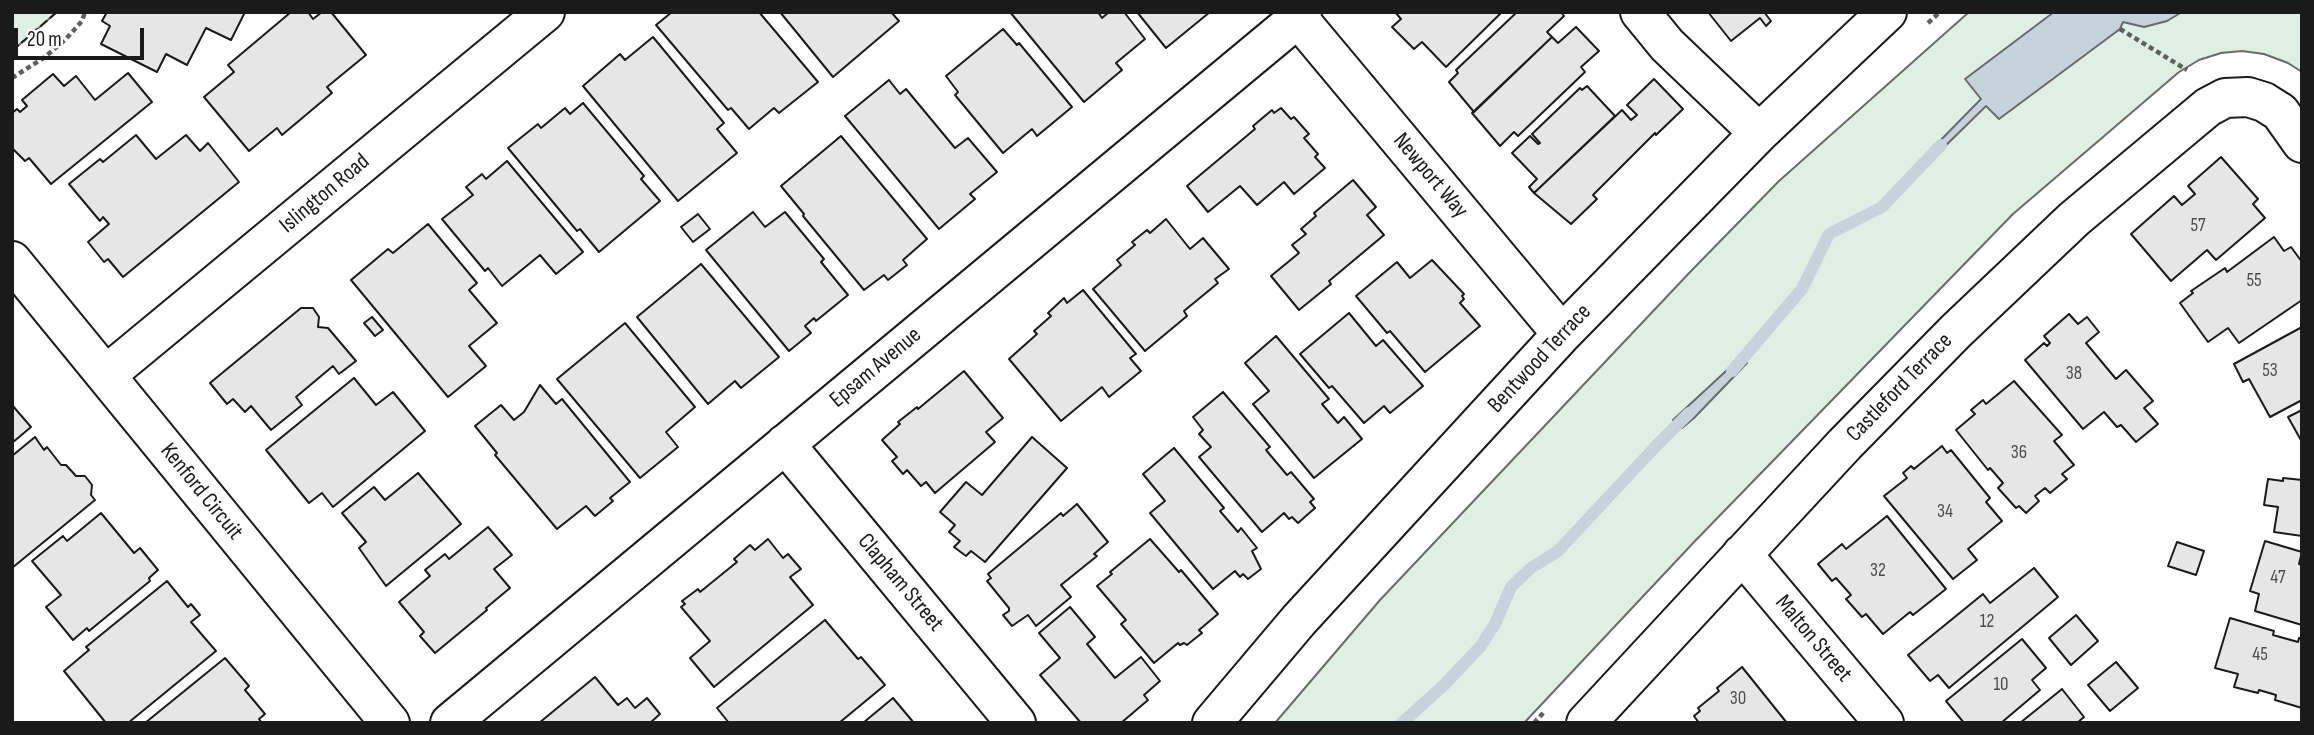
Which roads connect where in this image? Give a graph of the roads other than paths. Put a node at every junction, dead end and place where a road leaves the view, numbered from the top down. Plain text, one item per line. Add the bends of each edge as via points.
1 (545, 12) edge
2 (1640, 12) edge
3 (1887, 12) edge
4 (1300, 15) edge
5 (1759, 133) junction
6 (2302, 142) edge
7 (12, 261) edge
8 (1562, 334) junction
9 (106, 375) junction
10 (785, 444) junction
11 (1742, 554) junction
12 (390, 723) edge
13 (450, 723) edge
14 (1016, 723) edge
15 (1212, 723) edge
16 (1586, 723) edge
17 (1884, 723) edge

1 - 9 street, Islington Road
2 - 5 street via 1667,45
3 - 5 street, Bentwood Terrace
4 - 8 street, Newport Way
4 - 10 street, Epsam Avenue
5 - 8 street, Bentwood Terrace
6 - 11 street, Castleford Terrace via 2280,112 2264,102 2225,98 2208,107 2052,239 1956,331
7 - 9 street, Kenford Circuit
8 - 15 street, Bentwood Terrace via 1299,620
9 - 12 street, Kenford Circuit
10 - 13 street, Epsam Avenue
10 - 14 street, Clapham Street
11 - 16 street, Castleford Terrace
11 - 17 street, Malton Street

